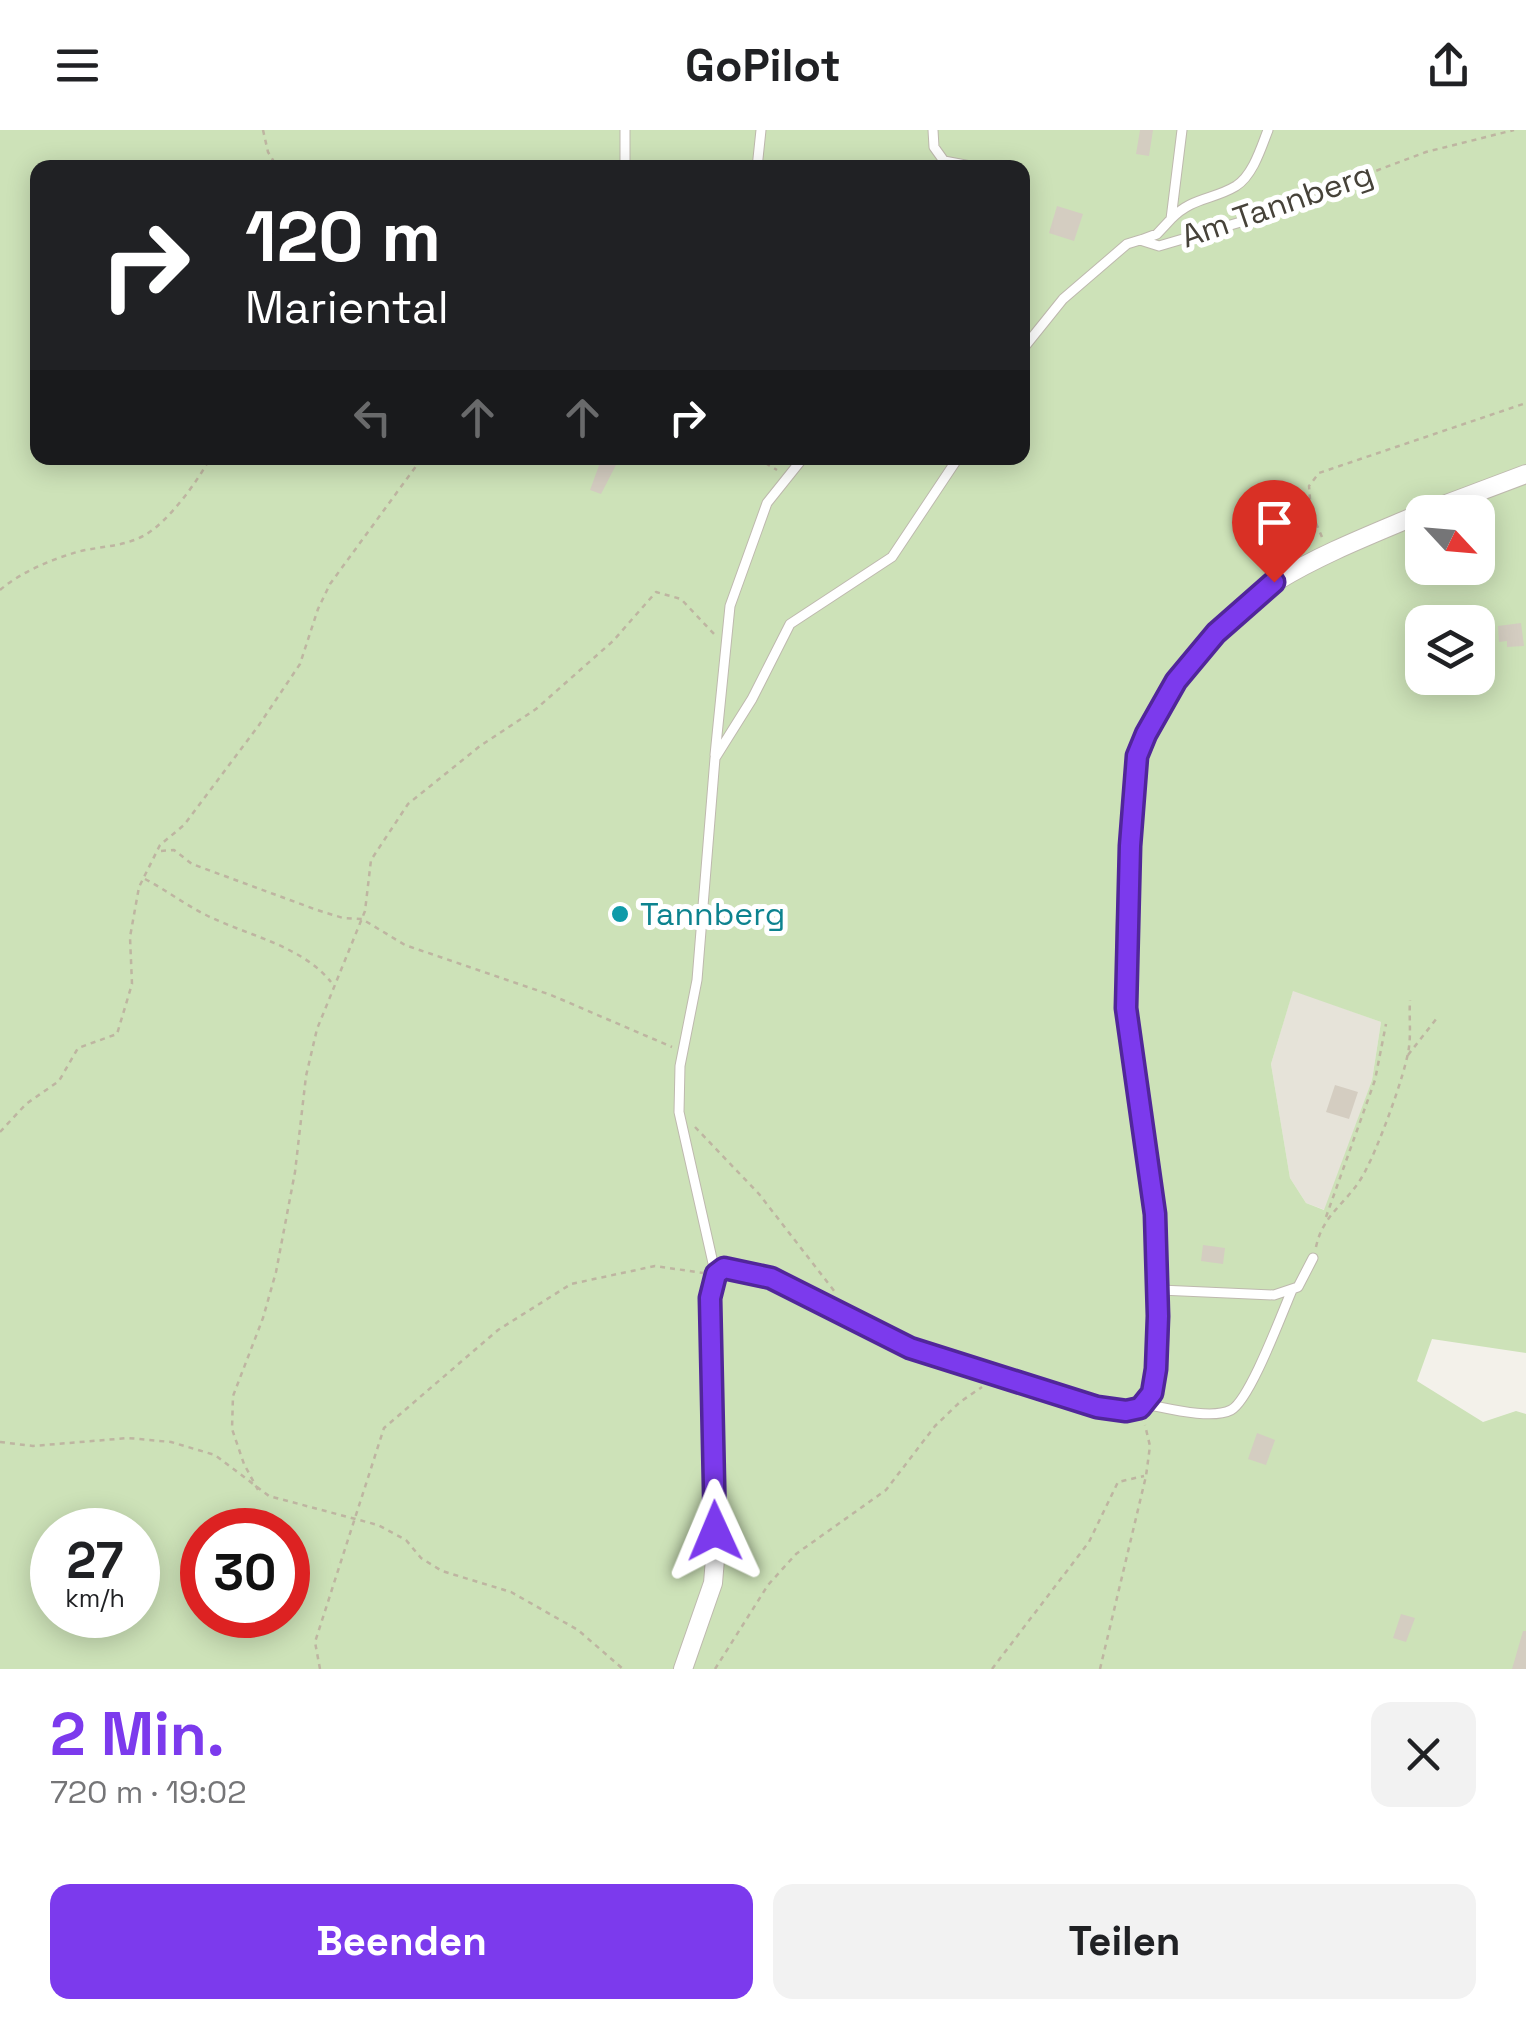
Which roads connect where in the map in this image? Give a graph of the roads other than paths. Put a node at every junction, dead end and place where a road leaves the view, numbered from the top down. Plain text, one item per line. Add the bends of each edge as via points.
1 (625, 130) edge
2 (761, 130) edge
3 (933, 130) edge
4 (1182, 130) edge
5 (1268, 130) edge
6 (625, 160) edge
7 (758, 160) edge
8 (943, 160) edge
9 (1171, 219) junction
10 (1251, 219) road end
11 (1140, 240) junction
12 (1030, 340) edge
13 (798, 465) edge
14 (953, 465) edge
15 (1526, 474) edge
16 (1471, 495) edge
17 (1405, 521) edge
18 (715, 758) junction
19 (1314, 1258) road end
20 (716, 1274) junction
21 (1157, 1290) junction
22 (1292, 1290) junction
23 (1143, 1406) junction
24 (683, 1669) edge

1 - 6 lane
2 - 7 lane
3 - 8 lane
4 - 9 lane
5 - 9 lane via 1238,185
9 - 11 lane via 1158,234
10 - 11 lane, Am Tannberg via 1159,246
11 - 12 lane, Am Tannberg via 1126,244 1063,299
13 - 18 lane via 766,503 730,606
14 - 18 lane via 892,557 790,624
15 - 16 street
17 - 21 street via 1274,582 1216,633 1176,681 1137,756 1126,1008 1155,1214
18 - 20 lane via 680,1106
19 - 22 lane
20 - 23 street via 732,1268 771,1278 910,1348 1097,1407
20 - 24 street via 710,1298 715,1559
21 - 22 lane
21 - 23 street via 1156,1369
22 - 23 lane via 1252,1382 1232,1410

